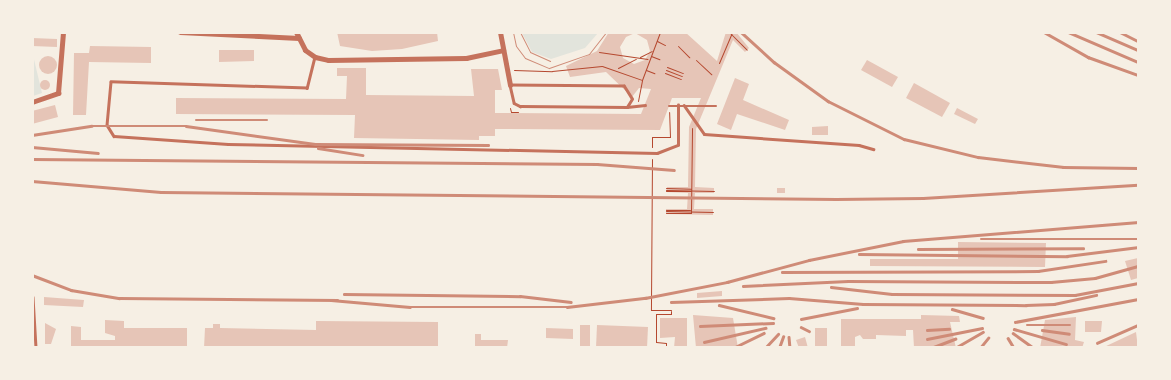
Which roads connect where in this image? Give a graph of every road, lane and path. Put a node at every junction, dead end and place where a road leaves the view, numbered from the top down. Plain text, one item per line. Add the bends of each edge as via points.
1 (63, 32) edge
2 (180, 32) edge
3 (296, 32) edge
4 (500, 32) edge
5 (660, 32) edge
6 (731, 34) edge
7 (299, 38) junction
8 (656, 41) junction
9 (665, 45) dead end
10 (678, 46) dead end
11 (502, 50) junction
12 (652, 50) junction
13 (747, 50) dead end
14 (599, 52) dead end
15 (650, 56) junction
16 (315, 57) junction
17 (689, 57) dead end
18 (638, 58) junction
19 (659, 59) dead end
20 (649, 60) junction
21 (696, 60) dead end
22 (719, 63) dead end
23 (668, 67) dead end
24 (616, 69) dead end
25 (645, 70) junction
26 (666, 70) dead end
27 (654, 73) dead end
28 (665, 73) dead end
29 (683, 73) dead end
30 (711, 74) dead end
31 (682, 76) dead end
32 (681, 79) dead end
33 (642, 80) dead end
34 (510, 85) junction
35 (32, 102) edge
36 (645, 105) dead end
37 (678, 105) junction
38 (684, 105) junction
39 (669, 106) dead end
40 (716, 106) dead end
41 (627, 107) junction
42 (669, 117) dead end
43 (695, 121) dead end
44 (873, 149) dead end
45 (666, 190) dead end
46 (692, 190) junction
47 (714, 190) dead end
48 (666, 211) dead end
49 (692, 212) junction
50 (713, 212) dead end
51 (33, 297) edge
52 (36, 348) edge
53 (666, 348) edge

1 - 35 street via 58,93
2 - 7 street
3 - 7 street
4 - 11 street
5 - 8 path
6 - 13 path
6 - 22 path
7 - 16 street via 305,50
8 - 9 path
8 - 12 path
10 - 17 path
11 - 16 street via 489,56 457,58 328,60
11 - 34 street
12 - 15 path
12 - 18 path
14 - 18 path
15 - 19 path
15 - 20 path
16 - 37 lane via 307,88 111,82 107,125 114,136 228,144 657,153 678,145
18 - 20 path
18 - 24 path
20 - 25 path
21 - 30 path
23 - 29 path
25 - 27 path
25 - 33 path
26 - 31 path
28 - 32 path
34 - 41 lane via 512,99 520,106
34 - 41 lane via 624,86 632,99
36 - 41 lane
37 - 38 lane
37 - 39 lane
38 - 40 lane
38 - 44 lane via 704,134 859,145
42 - 53 path via 670,137 652,137 651,310 672,310 672,314 656,314 656,342 666,343
43 - 46 path via 692,128
45 - 46 path
46 - 47 path
46 - 49 path
48 - 49 path
49 - 50 path
51 - 52 lane

